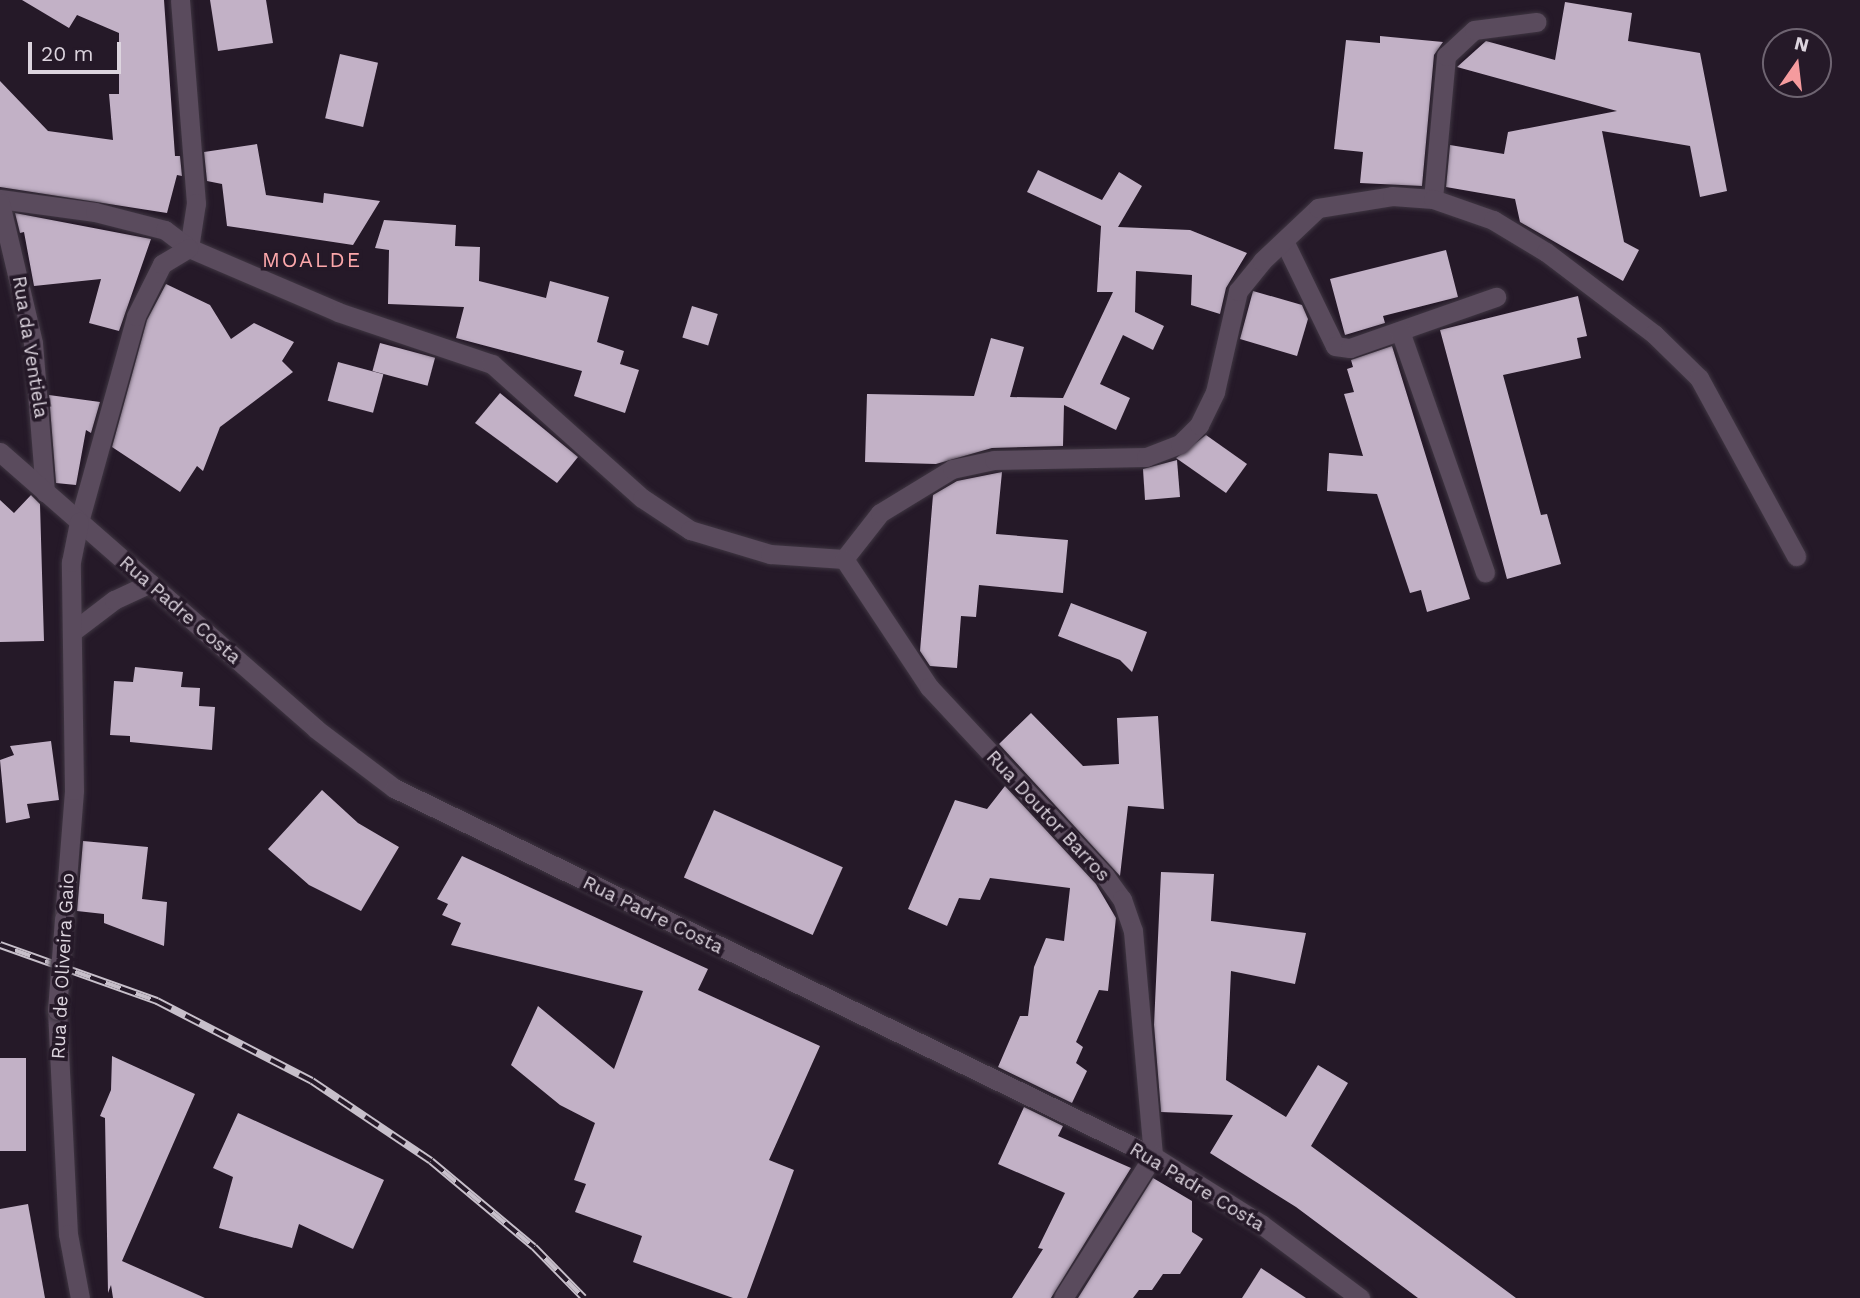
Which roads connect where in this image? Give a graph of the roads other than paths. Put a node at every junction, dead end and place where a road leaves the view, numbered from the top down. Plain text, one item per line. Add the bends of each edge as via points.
1 (180, 0) edge
2 (1536, 22) dead end
3 (1433, 200) junction
4 (0, 201) edge
5 (1285, 243) junction
6 (189, 248) junction
7 (1496, 297) dead end
8 (1401, 331) junction
9 (0, 453) edge
10 (45, 492) junction
11 (79, 522) junction
12 (1796, 556) dead end
13 (844, 559) junction
14 (1485, 573) dead end
15 (150, 583) junction
16 (72, 632) junction
17 (1153, 1156) junction
18 (80, 1298) edge
19 (1063, 1298) edge
20 (1360, 1298) edge

1 - 6 street via 196,203
2 - 3 street via 1474,30 1446,56
3 - 5 street via 1392,196 1318,208
3 - 12 street via 1493,220 1546,251 1654,334 1690,369
4 - 6 street via 118,218 165,230
4 - 10 street, Rua da Ventiela via 33,343
5 - 8 street via 1335,346 1350,348
5 - 13 street via 1238,291 1215,392 1199,425 1180,444 1146,457 994,460 952,469 880,513
6 - 11 street, Rua de Oliveira Gaio via 162,264 136,316
6 - 13 street via 338,312 492,365 642,498 690,530 770,554
7 - 8 street
8 - 14 street
9 - 10 street, Rua Padre Costa
10 - 11 street, Rua Padre Costa
11 - 15 street, Rua Padre Costa
11 - 16 street, Rua de Oliveira Gaio via 71,562
13 - 17 street, Rua Doutor Barros via 929,687 1122,899 1133,931
15 - 16 street via 114,600
15 - 17 street, Rua Padre Costa via 316,729 394,788
16 - 18 street, Rua de Oliveira Gaio, bridge via 74,790 57,1010 68,1234
17 - 19 street
17 - 20 street, Rua Padre Costa via 1261,1224

